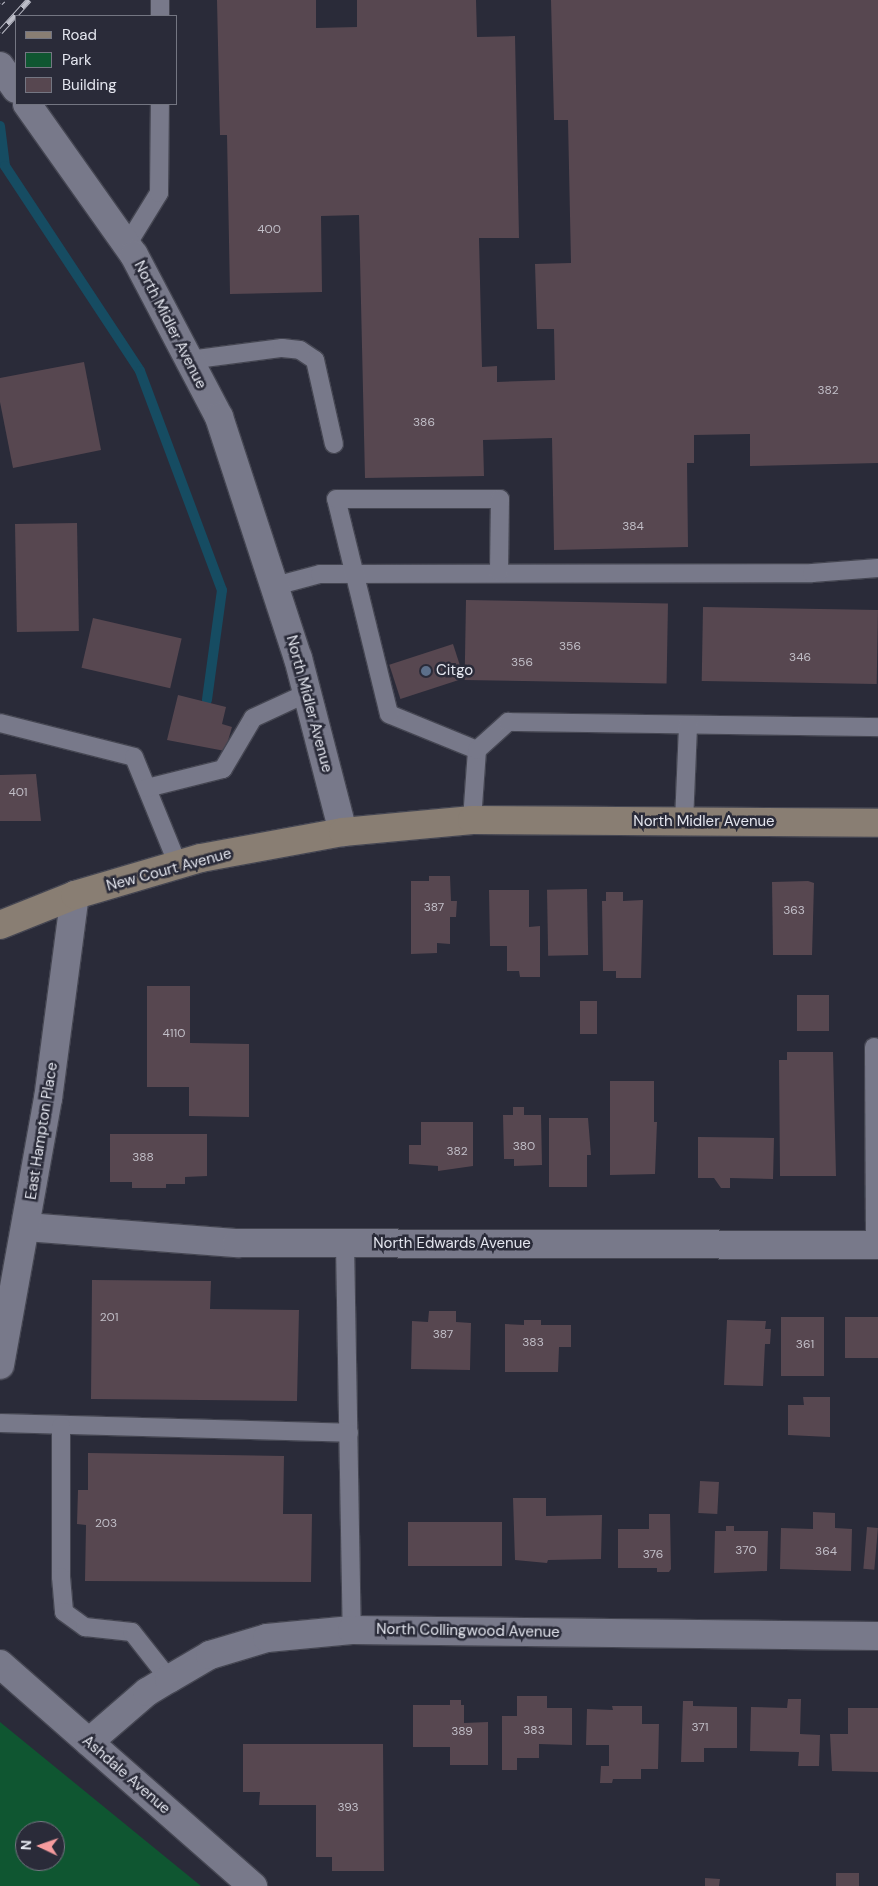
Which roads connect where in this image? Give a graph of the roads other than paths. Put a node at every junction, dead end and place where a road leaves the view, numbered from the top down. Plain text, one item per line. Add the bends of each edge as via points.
1 (160, 0) edge
2 (160, 15) edge
3 (0, 66) edge
4 (15, 88) edge
5 (28, 105) edge
6 (160, 105) edge
7 (127, 245) junction
8 (189, 360) junction
9 (334, 444) dead end
10 (878, 568) edge
11 (499, 572) junction
12 (353, 574) junction
13 (275, 586) junction
14 (307, 693) junction
15 (0, 723) edge
16 (688, 724) junction
17 (878, 727) edge
18 (477, 750) junction
19 (147, 788) junction
20 (472, 820) junction
21 (684, 822) junction
22 (878, 823) edge
23 (342, 832) junction
24 (178, 865) junction
25 (75, 895) junction
26 (0, 925) edge
27 (874, 1047) dead end
28 (27, 1227) junction
29 (345, 1244) junction
30 (876, 1245) edge
31 (0, 1365) edge
32 (0, 1422) edge
33 (61, 1426) junction
34 (349, 1433) junction
35 (352, 1630) junction
36 (878, 1636) edge
37 (0, 1664) edge
38 (170, 1679) junction
39 (89, 1742) junction
40 (253, 1886) edge

1 - 2 lane
3 - 4 street
5 - 7 street, North Midler Avenue
6 - 7 lane via 159,193
7 - 8 street, North Midler Avenue
8 - 9 lane via 282,348 300,350 315,360
8 - 13 street, North Midler Avenue via 219,417
10 - 11 lane via 812,572
11 - 12 lane
11 - 12 lane via 500,498 336,499
12 - 13 lane via 320,574
12 - 18 lane via 389,714
13 - 14 street, North Midler Avenue
14 - 19 lane via 252,718 223,769
14 - 23 street, North Midler Avenue
15 - 19 lane via 134,757
16 - 17 lane
16 - 18 lane via 508,722
16 - 21 lane
18 - 20 lane
19 - 24 lane
20 - 21 main road, North Midler Avenue
20 - 23 main road, North Midler Avenue
21 - 22 main road, North Midler Avenue
23 - 24 main road, New Court Avenue
24 - 25 main road, New Court Avenue
25 - 26 main road, New Court Avenue
25 - 28 street, East Hampton Place
27 - 30 lane
28 - 29 street, North Edwards Avenue via 237,1243
28 - 31 street, East Hampton Place
29 - 30 street, North Edwards Avenue
29 - 34 lane
32 - 33 lane
33 - 34 lane
33 - 38 lane via 64,1612 85,1627 132,1632
34 - 35 lane
35 - 36 street, North Collingwood Avenue
35 - 38 street, North Collingwood Avenue via 266,1638 210,1655
37 - 39 street, Ashdale Avenue
38 - 39 street, North Collingwood Avenue via 147,1692
39 - 40 street, Ashdale Avenue

